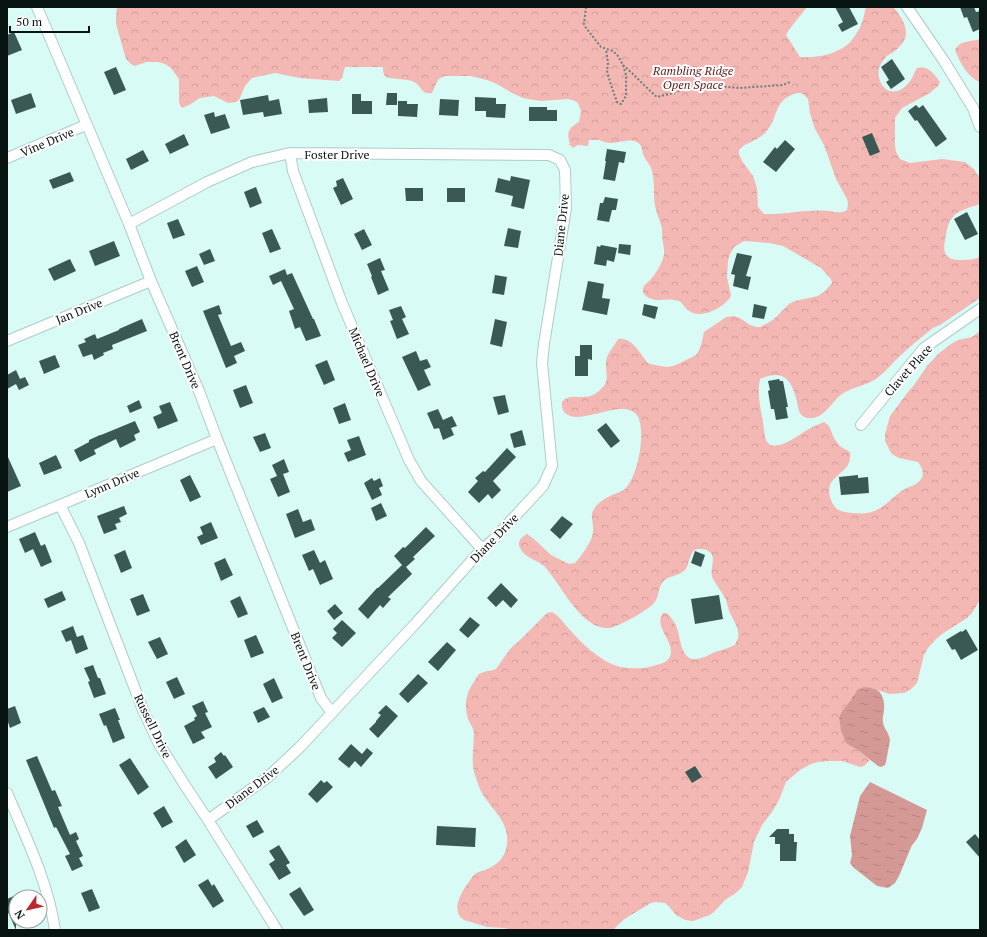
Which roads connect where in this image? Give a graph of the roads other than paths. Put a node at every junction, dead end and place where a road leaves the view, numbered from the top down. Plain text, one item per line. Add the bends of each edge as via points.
1 (37, 7) edge
2 (907, 7) edge
3 (86, 125) junction
4 (980, 127) edge
5 (290, 154) junction
6 (7, 158) edge
7 (560, 160) joint
8 (129, 224) junction
9 (151, 282) junction
10 (980, 308) edge
11 (7, 341) edge
12 (861, 425) dead end
13 (217, 439) junction
14 (60, 505) junction
15 (7, 527) edge
16 (482, 549) junction
17 (332, 713) junction
18 (7, 793) edge
19 (208, 820) junction
20 (55, 930) edge
21 (277, 930) edge

1 - 3 street, Brent Drive
2 - 4 street via 944,60 973,108
3 - 6 street, Vine Drive
3 - 8 street, Brent Drive
5 - 7 street, Foster Drive via 549,155
5 - 8 street, Foster Drive via 252,162 207,182
5 - 16 street, Michael Drive via 293,171 342,303 409,460 421,481
7 - 16 street, Diane Drive via 565,170 566,208 542,363 552,466 543,486
8 - 9 street, Brent Drive
9 - 11 street, Jan Drive
9 - 13 street, Brent Drive via 199,391
10 - 12 street, Clavet Place via 924,348
13 - 14 street, Lynn Drive
13 - 17 street, Brent Drive via 321,698
14 - 15 street, Lynn Drive
14 - 19 street, Russell Drive via 79,543 143,710 159,744
16 - 17 street, Diane Drive
17 - 19 street, Diane Drive via 268,777
18 - 20 street via 49,900
19 - 21 street, Russell Drive

